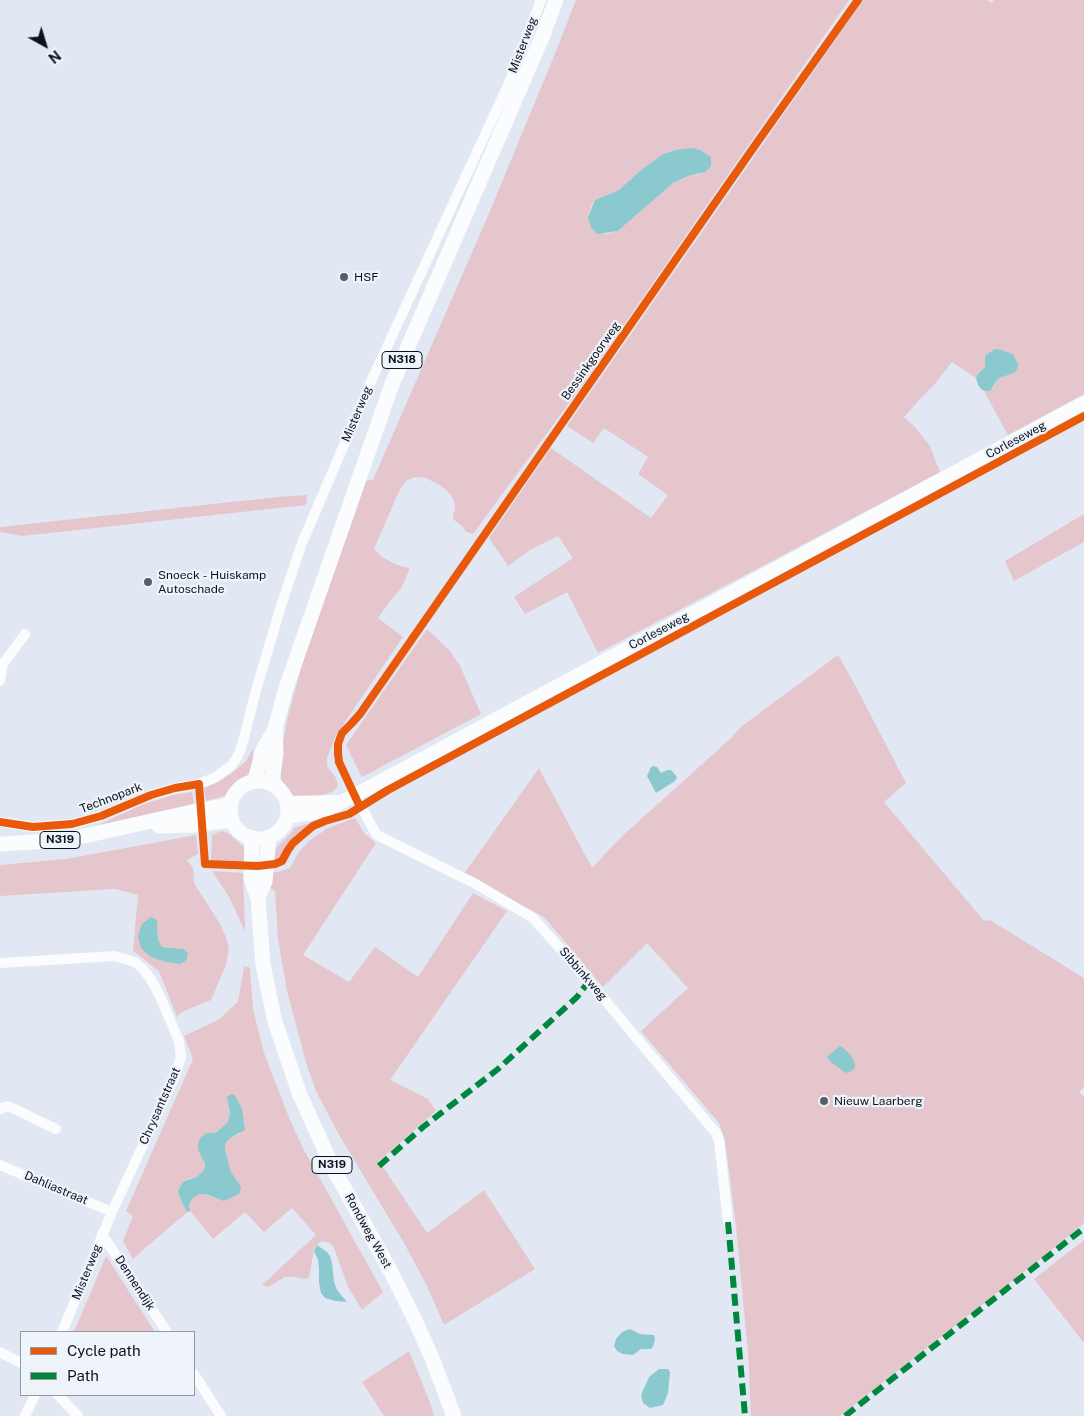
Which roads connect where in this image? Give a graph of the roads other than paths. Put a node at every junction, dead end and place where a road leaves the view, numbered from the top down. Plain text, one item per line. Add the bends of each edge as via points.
1 (541, 0) edge
2 (556, 0) edge
3 (1084, 403) edge
4 (25, 634) dead end
5 (0, 680) edge
6 (275, 730) junction
7 (238, 756) joint
8 (255, 780) junction
9 (272, 783) junction
10 (355, 795) junction
11 (288, 810) junction
12 (231, 813) junction
13 (0, 822) edge
14 (269, 837) junction
15 (252, 838) junction
16 (0, 844) edge
17 (258, 898) junction
18 (0, 963) edge
19 (0, 1108) edge
20 (56, 1130) dead end
21 (0, 1165) edge
22 (112, 1212) junction
23 (728, 1222) dead end
24 (102, 1234) junction
25 (62, 1331) edge
26 (166, 1331) edge
27 (0, 1352) edge
28 (20, 1362) edge
29 (195, 1376) edge
30 (35, 1396) edge
31 (59, 1396) edge
32 (25, 1416) edge
33 (78, 1416) edge
34 (221, 1416) edge
35 (454, 1416) edge

1 - 7 street, Misterweg via 508,84 373,377 302,543
2 - 6 main road, Misterweg / N318 via 392,384 285,691
3 - 10 main road, Corleseweg
4 - 5 street via 3,664
6 - 8 main road, Misterweg / N318 via 263,750
6 - 9 main road, Misterweg / N318
7 - 13 street, Technopark via 231,766 214,778 151,795 101,816 72,824 33,827
8 - 9 main road
8 - 12 main road via 238,789 233,796
9 - 11 main road via 285,795
10 - 11 main road, Corleseweg via 322,812
10 - 23 street, Sibbinkweg via 376,834 476,884 533,918 589,981 716,1133
11 - 14 main road via 284,826
12 - 15 main road via 240,831
12 - 16 main road, N319 via 192,812 66,840
14 - 15 main road
14 - 17 main road, Rondweg West / N319 via 265,881
15 - 17 main road, Rondweg West / N319 via 251,878
17 - 35 main road, Rondweg West / N319 via 263,964 275,1022 300,1095 333,1168 414,1318
18 - 22 street, Chrysantstraat via 115,956 135,962 159,994 179,1041 181,1057
19 - 20 street via 8,1106
21 - 22 street, Dahliastraat
22 - 24 street, Misterweg
24 - 25 street, Misterweg
24 - 26 street, Dennendijk
27 - 28 street
29 - 34 street
30 - 32 street
31 - 33 street

